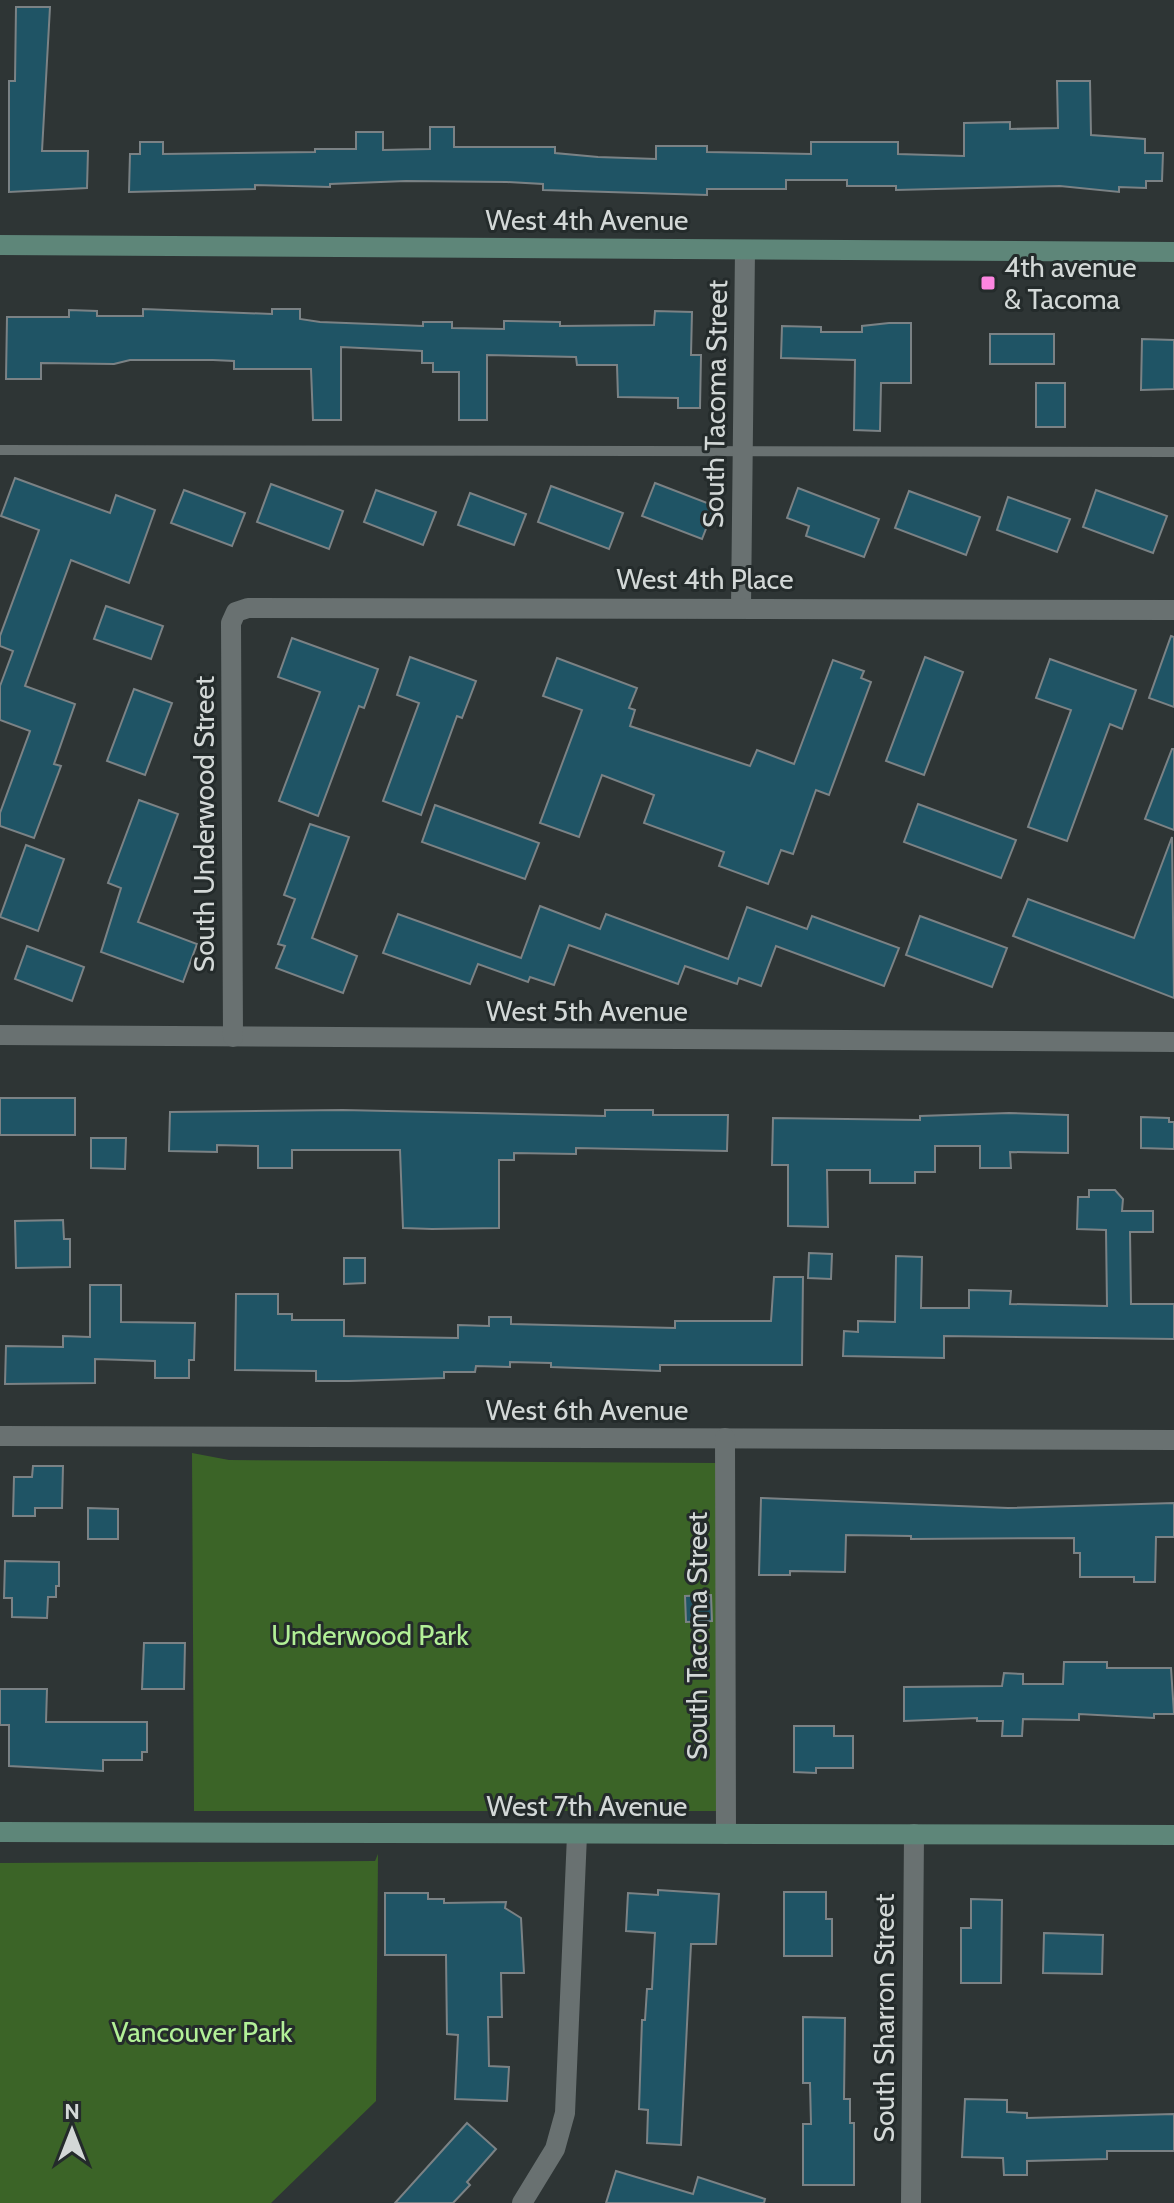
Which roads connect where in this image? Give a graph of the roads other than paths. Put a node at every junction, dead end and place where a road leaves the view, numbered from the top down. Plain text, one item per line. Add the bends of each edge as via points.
1 (0, 245) edge
2 (745, 250) junction
3 (1174, 252) edge
4 (743, 449) junction
5 (0, 450) edge
6 (1174, 452) edge
7 (741, 607) junction
8 (1174, 610) edge
9 (236, 612) joint
10 (0, 1035) edge
11 (233, 1037) junction
12 (1174, 1042) edge
13 (0, 1436) edge
14 (725, 1438) junction
15 (1174, 1440) edge
16 (0, 1832) edge
17 (726, 1834) junction
18 (914, 1834) junction
19 (577, 1835) junction
20 (1174, 1835) edge
21 (522, 2203) edge
22 (911, 2203) edge

1 - 2 street, West 4th Avenue
2 - 3 street, West 4th Avenue
2 - 4 street, South Tacoma Street
4 - 5 lane
4 - 6 lane
4 - 7 street, South Tacoma Street
7 - 8 street, West 4th Place
7 - 9 street, West 4th Place
9 - 11 street, South Underwood Street via 231,623
10 - 11 street, West 5th Avenue
11 - 12 street, West 5th Avenue
13 - 14 street, West 6th Avenue
14 - 15 street, West 6th Avenue
14 - 17 street, South Tacoma Street
16 - 19 street, West 7th Avenue
17 - 18 street, West 7th Avenue
17 - 19 street, West 7th Avenue
18 - 20 street, West 7th Avenue
18 - 22 street, South Sharron Street
19 - 21 street via 565,2113 555,2149

